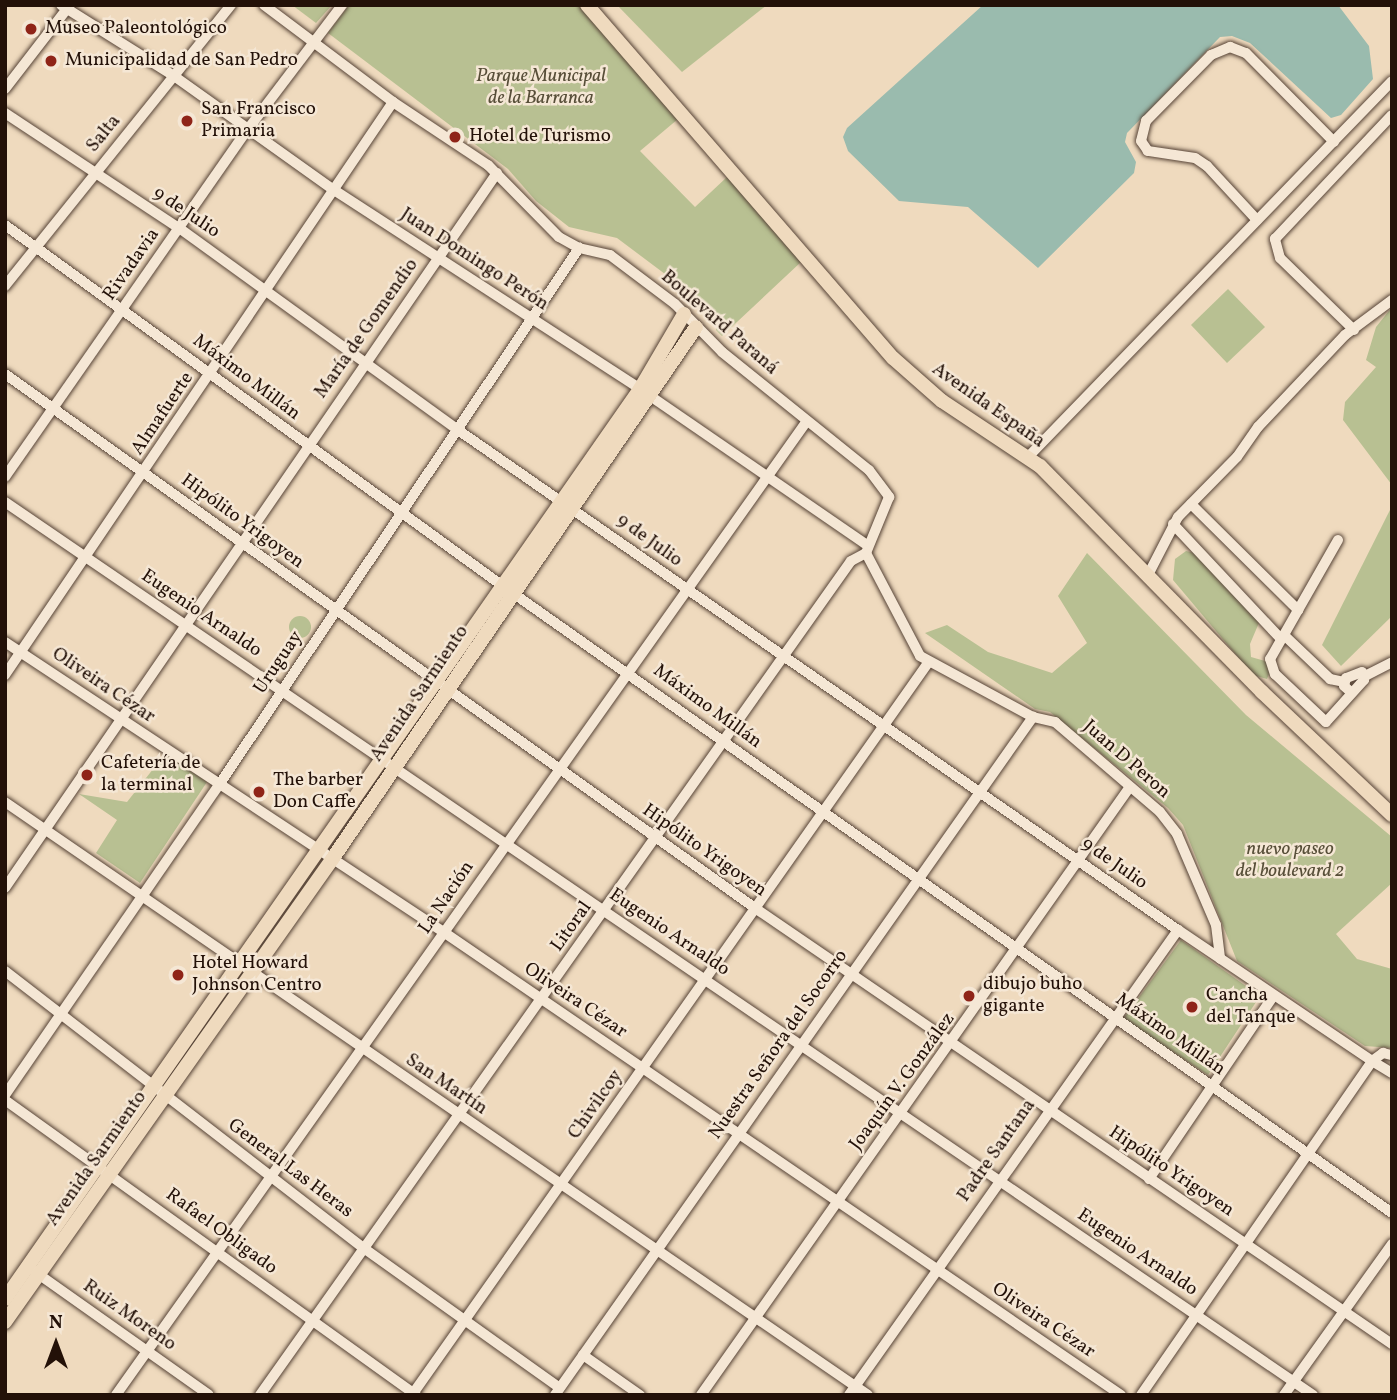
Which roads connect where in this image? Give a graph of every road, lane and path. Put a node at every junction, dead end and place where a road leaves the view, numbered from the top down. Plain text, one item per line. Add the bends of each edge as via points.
1 (231, 5) edge
2 (264, 5) edge
3 (342, 5) edge
4 (586, 5) edge
5 (66, 7) edge
6 (313, 41) junction
7 (174, 76) junction
8 (1392, 81) edge
9 (5, 89) edge
10 (393, 102) junction
11 (5, 113) edge
12 (1392, 115) edge
13 (248, 129) junction
14 (1334, 142) junction
15 (95, 173) junction
16 (497, 173) junction
17 (334, 190) junction
18 (1257, 220) junction
19 (5, 225) edge
20 (179, 228) junction
21 (37, 247) junction
22 (579, 248) junction
23 (439, 256) junction
24 (5, 286) edge
25 (267, 291) junction
26 (1392, 300) edge
27 (123, 309) junction
28 (684, 314) junction
29 (533, 319) junction
30 (696, 327) junction
31 (1354, 330) junction
32 (364, 364) junction
33 (5, 374) edge
34 (211, 374) junction
35 (645, 392) junction
36 (52, 410) junction
37 (807, 421) junction
38 (458, 430) junction
39 (307, 446) junction
40 (1028, 457) junction
41 (144, 473) junction
42 (5, 477) edge
43 (765, 477) junction
44 (5, 502) edge
45 (566, 503) junction
46 (1191, 504) junction
47 (401, 512) junction
48 (1173, 524) junction
49 (1338, 540) dead end
50 (241, 542) junction
51 (866, 549) junction
52 (88, 558) junction
53 (1148, 575) junction
54 (506, 588) junction
55 (685, 588) junction
56 (336, 611) junction
57 (1298, 611) junction
58 (186, 625) junction
59 (1283, 637) junction
60 (5, 642) edge
61 (21, 652) junction
62 (786, 657) junction
63 (1392, 662) edge
64 (928, 663) junction
65 (629, 671) junction
66 (5, 675) edge
67 (442, 685) junction
68 (1348, 687) junction
69 (281, 690) junction
70 (1033, 717) junction
71 (122, 720) junction
72 (886, 724) junction
73 (723, 739) junction
74 (389, 764) junction
75 (560, 770) junction
76 (219, 785) junction
77 (1129, 788) junction
78 (980, 791) junction
79 (5, 802) edge
80 (823, 811) junction
81 (1392, 815) edge
82 (45, 830) junction
83 (656, 838) junction
84 (506, 844) junction
85 (327, 854) junction
86 (1080, 862) junction
87 (918, 879) junction
88 (5, 888) edge
89 (144, 896) junction
90 (755, 908) junction
91 (605, 911) junction
92 (1178, 930) junction
93 (445, 933) junction
94 (1017, 951) junction
95 (1220, 958) junction
96 (247, 968) junction
97 (5, 971) edge
98 (851, 974) junction
99 (705, 979) junction
100 (1273, 995) junction
101 (541, 1000) junction
102 (61, 1016) junction
103 (1115, 1017) junction
104 (953, 1043) junction
105 (801, 1045) junction
106 (364, 1051) junction
107 (1392, 1055) edge
108 (1372, 1060) junction
109 (643, 1068) junction
110 (1392, 1073) edge
111 (1211, 1086) junction
112 (160, 1091) junction
113 (5, 1097) edge
114 (1048, 1110) junction
115 (459, 1116) junction
116 (901, 1117) junction
117 (740, 1132) junction
118 (1310, 1156) junction
119 (105, 1170) junction
120 (272, 1178) junction
121 (1149, 1179) junction
122 (998, 1180) junction
123 (561, 1185) junction
124 (837, 1203) junction
125 (1392, 1213) edge
126 (1248, 1244) junction
127 (1392, 1244) edge
128 (365, 1249) junction
129 (657, 1250) junction
130 (218, 1252) junction
131 (33, 1270) junction
132 (936, 1270) junction
133 (5, 1299) edge
134 (1344, 1311) junction
135 (1197, 1315) junction
136 (757, 1317) junction
137 (313, 1319) junction
138 (5, 1322) edge
139 (464, 1323) junction
140 (1392, 1344) edge
141 (148, 1350) junction
142 (583, 1355) junction
143 (1294, 1381) junction
144 (852, 1390) edge
145 (558, 1391) edge
146 (414, 1394) edge
147 (116, 1395) edge
148 (209, 1395) edge
149 (260, 1395) edge
150 (640, 1395) edge
151 (701, 1395) edge
152 (868, 1395) edge
153 (1121, 1395) edge
154 (1142, 1395) edge
155 (1284, 1395) edge
156 (1313, 1395) edge

1 - 7 street, Salta
2 - 6 street, Boulevard Paraná
3 - 6 street, Rivadavia
4 - 40 main road, Avenida España via 893,358 942,401
5 - 7 street, Juan Domingo Perón
5 - 9 street
6 - 10 street, Boulevard Paraná
6 - 13 street, Rivadavia
7 - 13 street, Juan Domingo Perón
7 - 15 street, Salta
8 - 14 street
10 - 16 street, Boulevard Paraná
10 - 17 street, Almafuerte
11 - 15 street, 9 de Julio
12 - 31 street via 1285,223 1275,239 1280,258
13 - 17 street, Juan Domingo Perón
13 - 20 street, Rivadavia
14 - 18 street
14 - 18 street via 1247,53 1230,47 1211,55 1146,121 1141,141 1148,151 1195,158
15 - 20 street, 9 de Julio
15 - 21 street, Salta
16 - 22 street, Boulevard Paraná via 550,229
16 - 23 street, María de Gomendio
17 - 23 street, Juan Domingo Perón
17 - 25 street, Almafuerte
18 - 40 street
19 - 21 street, Máximo Millán
20 - 25 street, 9 de Julio
20 - 27 street, Rivadavia
21 - 24 street, Salta
21 - 27 street, Máximo Millán
22 - 28 street, Boulevard Paraná via 610,255
22 - 29 street, Uruguay
23 - 29 street, Juan Domingo Perón
23 - 32 street, María de Gomendio
25 - 32 street, 9 de Julio
25 - 34 street, Almafuerte
26 - 31 street
27 - 34 street, Máximo Millán
27 - 36 street, Rivadavia
28 - 30 street, Boulevard Paraná
28 - 35 main road, Avenida Sarmiento
29 - 35 street, Juan Domingo Perón
29 - 38 street, Uruguay
30 - 35 main road, Avenida Sarmiento
30 - 37 street, Boulevard Paraná
31 - 46 street via 1258,427 1237,457
32 - 38 street, 9 de Julio
32 - 39 street, María de Gomendio
33 - 36 street, Hipólito Yrigoyen
34 - 39 street, Máximo Millán
34 - 41 street, Almafuerte
35 - 43 street, Juan Domingo Perón
35 - 45 main road, Avenida Sarmiento
36 - 41 street, Hipólito Yrigoyen
36 - 42 street, Rivadavia
37 - 43 street, La Nación
37 - 51 street, Boulevard Paraná via 885,488 887,505
38 - 45 street, 9 de Julio
38 - 47 street, Uruguay
39 - 47 street, Máximo Millán
39 - 50 street, María de Gomendio
40 - 53 main road, Avenida España
41 - 50 street, Hipólito Yrigoyen
41 - 52 street, Almafuerte
43 - 51 street, Juan Domingo Perón
43 - 55 street, La Nación
44 - 52 street, Eugenio Arnaldo
45 - 54 main road, Avenida Sarmiento
45 - 55 street, 9 de Julio
46 - 48 street
46 - 57 street
47 - 54 street, Máximo Millán
47 - 56 street, Uruguay
48 - 53 street
48 - 59 street
49 - 57 street
50 - 56 street, Hipólito Yrigoyen
50 - 58 street, María de Gomendio
51 - 62 street, Litoral via 851,561
51 - 64 street via 915,648
52 - 58 street, Eugenio Arnaldo
52 - 61 street, Almafuerte
53 - 81 main road, Avenida España
54 - 65 street, Máximo Millán
54 - 67 main road, Avenida Sarmiento
55 - 62 street, 9 de Julio
55 - 65 street, La Nación
56 - 67 street, Hipólito Yrigoyen
56 - 69 street, Uruguay
57 - 59 street
58 - 69 street, Eugenio Arnaldo
58 - 71 street, María de Gomendio
59 - 68 street via 1330,679
59 - 68 street via 1271,653 1271,667 1321,719 1332,719
60 - 61 street, Oliveira Cézar
61 - 66 street, Almafuerte
61 - 71 street, Oliveira Cézar
62 - 72 street, 9 de Julio
62 - 73 street, Litoral
63 - 68 street
64 - 70 street, Juan D Peron
64 - 72 street, Chivilcoy
65 - 73 street, Máximo Millán
65 - 75 street, La Nación
67 - 74 main road, Avenida Sarmiento
67 - 75 street, Hipólito Yrigoyen
69 - 74 street, Eugenio Arnaldo
69 - 76 street, Uruguay
70 - 77 street, Juan D Peron via 1055,722
70 - 78 street, Nuestra Señora del Socorro
71 - 76 street, Oliveira Cézar
71 - 82 street, María de Gomendio
72 - 78 street, 9 de Julio
72 - 80 street, Chivilcoy
73 - 80 street, Máximo Millán
73 - 83 street, Litoral
74 - 84 street, Eugenio Arnaldo
74 - 85 main road, Avenida Sarmiento
75 - 83 street, Hipólito Yrigoyen
75 - 84 street, La Nación
76 - 85 street, Oliveira Cézar
76 - 89 street, Uruguay
77 - 86 street, Joaquín V. González
77 - 95 street, Juan D Peron via 1160,812 1177,834 1216,925
78 - 86 street, 9 de Julio
78 - 87 street, Nuestra Señora del Socorro
79 - 82 street, San Martín
80 - 87 street, Máximo Millán
80 - 90 street, Chivilcoy
82 - 88 street, María de Gomendio
82 - 89 street, San Martín
83 - 90 street, Hipólito Yrigoyen
83 - 91 street, Litoral
84 - 91 street, Eugenio Arnaldo
84 - 93 street, La Nación
85 - 93 street, Oliveira Cézar
85 - 96 main road, Avenida Sarmiento
86 - 92 street, 9 de Julio
86 - 94 street, Joaquín V. González
87 - 94 street, Máximo Millán
87 - 98 street, Nuestra Señora del Socorro
89 - 96 street, San Martín
89 - 102 street, Uruguay
90 - 98 street, Hipólito Yrigoyen
90 - 99 street, Chivilcoy
91 - 99 street, Eugenio Arnaldo
91 - 101 street, Litoral
92 - 95 street, 9 de Julio
92 - 103 street, Padre Santana
93 - 101 street, Oliveira Cézar
93 - 106 street, La Nación
94 - 103 street, Máximo Millán
94 - 104 street, Joaquín V. González
95 - 100 street, 9 de Julio
96 - 106 street, San Martín
96 - 112 main road, Avenida Sarmiento
97 - 102 street, General Las Heras
98 - 104 street, Hipólito Yrigoyen
98 - 105 street, Nuestra Señora del Socorro
99 - 105 street, Eugenio Arnaldo
99 - 109 street, Chivilcoy
100 - 108 street, 9 de Julio
100 - 111 street
101 - 109 street, Oliveira Cézar
101 - 115 street, Litoral
102 - 112 street, General Las Heras
102 - 113 street, Uruguay
103 - 111 street, Máximo Millán
103 - 114 street, Padre Santana
104 - 114 street, Hipólito Yrigoyen
104 - 116 street, Joaquín V. González
105 - 116 street, Eugenio Arnaldo
105 - 117 street, Nuestra Señora del Socorro
106 - 115 street, San Martín
106 - 120 street, La Nación
107 - 108 street via 1383,1053
108 - 110 street, 9 de Julio
108 - 118 street
109 - 117 street, Oliveira Cézar
109 - 123 street, Chivilcoy
111 - 118 street, Máximo Millán
111 - 121 street
112 - 119 main road, Avenida Sarmiento
112 - 120 street, General Las Heras
113 - 119 street, Rafael Obligado
114 - 121 street, Hipólito Yrigoyen
114 - 122 street, Padre Santana
115 - 123 street, San Martín
115 - 128 street, Litoral
116 - 122 street, Eugenio Arnaldo
116 - 124 street, Joaquín V. González
117 - 124 street, Oliveira Cézar
117 - 129 street, Nuestra Señora del Socorro
118 - 125 street, Máximo Millán
118 - 126 street
119 - 130 street, Rafael Obligado
119 - 131 main road, Avenida Sarmiento
120 - 128 street, General Las Heras
120 - 130 street, La Nación
121 - 126 street, Hipólito Yrigoyen
122 - 132 street, Padre Santana
122 - 135 street, Eugenio Arnaldo
123 - 129 street, San Martín
123 - 139 street, Chivilcoy
124 - 132 street, Oliveira Cézar
124 - 136 street, Joaquín V. González
126 - 134 street, Hipólito Yrigoyen
126 - 135 street
127 - 134 street
128 - 137 street, Litoral
128 - 139 street, General Las Heras
129 - 136 street, San Martín
129 - 142 street, Nuestra Señora del Socorro
130 - 137 street, Rafael Obligado
130 - 141 street, La Nación
131 - 133 main road, Avenida Sarmiento
131 - 138 main road, Avenida Sarmiento
131 - 141 street, Ruiz Moreno
132 - 144 street, Padre Santana
132 - 153 street, Oliveira Cézar
134 - 140 street, Hipólito Yrigoyen
134 - 143 street
135 - 143 street, Eugenio Arnaldo
135 - 154 street
136 - 144 street, San Martín
136 - 151 street, Joaquín V. González
137 - 146 street, Rafael Obligado
137 - 149 street, Litoral
139 - 145 street, General Las Heras
139 - 146 street, Chivilcoy
141 - 147 street, La Nación
141 - 148 street, Ruiz Moreno
142 - 145 street, Nuestra Señora del Socorro
142 - 150 street
143 - 155 street
143 - 156 street, Eugenio Arnaldo
144 - 152 street, San Martín

